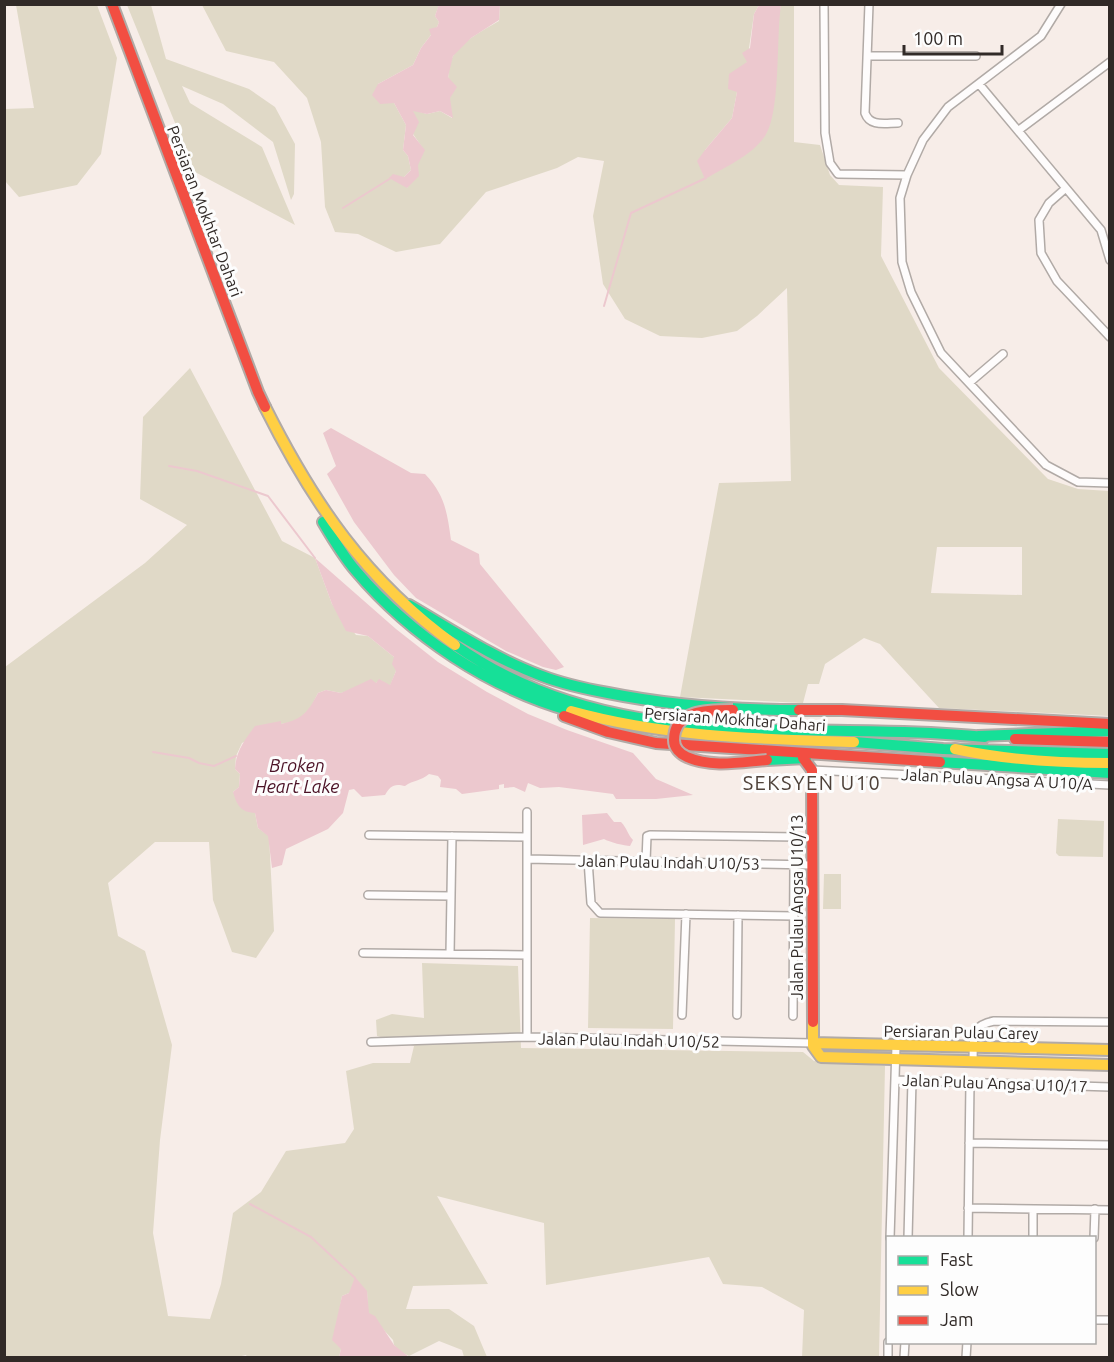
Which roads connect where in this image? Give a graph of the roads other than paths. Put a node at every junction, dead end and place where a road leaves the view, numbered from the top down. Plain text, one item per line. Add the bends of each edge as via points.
1 (112, 4) edge
2 (824, 4) edge
3 (869, 4) edge
4 (1061, 4) edge
5 (868, 56) junction
6 (976, 56) dead end
7 (1110, 62) edge
8 (979, 84) junction
9 (898, 123) dead end
10 (1019, 130) junction
11 (907, 175) junction
12 (1066, 188) junction
13 (1110, 260) edge
14 (1110, 337) edge
15 (1003, 354) dead end
16 (969, 383) junction
17 (273, 427) junction
18 (1110, 483) edge
19 (387, 590) junction
20 (546, 704) junction
21 (733, 710) junction
22 (1110, 724) edge
23 (1110, 732) edge
24 (979, 736) junction
25 (1110, 742) edge
26 (955, 748) junction
27 (1110, 754) edge
28 (802, 758) junction
29 (866, 758) junction
30 (1104, 763) edge
31 (812, 770) junction
32 (1110, 773) edge
33 (1110, 785) edge
34 (527, 812) dead end
35 (369, 835) dead end
36 (452, 836) junction
37 (527, 837) junction
38 (798, 837) dead end
39 (527, 859) junction
40 (588, 860) junction
41 (646, 861) junction
42 (794, 865) junction
43 (812, 865) junction
44 (368, 895) dead end
45 (451, 896) junction
46 (686, 914) junction
47 (738, 915) junction
48 (794, 916) junction
49 (363, 953) dead end
50 (450, 954) junction
51 (527, 955) junction
52 (682, 1015) dead end
53 (737, 1015) dead end
54 (793, 1016) dead end
55 (1110, 1022) edge
56 (527, 1037) junction
57 (371, 1042) dead end
58 (813, 1043) junction
59 (896, 1046) junction
60 (974, 1047) junction
61 (1110, 1050) edge
62 (821, 1057) joint
63 (896, 1058) junction
64 (973, 1060) junction
65 (1110, 1065) edge
66 (895, 1080) junction
67 (912, 1080) junction
68 (970, 1082) junction
69 (1110, 1087) edge
70 (969, 1143) junction
71 (1110, 1145) edge
72 (968, 1208) junction
73 (1033, 1209) junction
74 (1095, 1209) junction
75 (1110, 1210) edge
76 (890, 1236) edge
77 (908, 1236) edge
78 (968, 1236) edge
79 (1033, 1236) edge
80 (1094, 1236) edge

1 - 17 main road, Persiaran Mokhtar Dahari
2 - 11 street via 825,133 830,163 838,174
3 - 5 street
4 - 8 street via 1041,36
5 - 6 street
5 - 9 street via 867,119 872,123
7 - 10 street
8 - 10 street
8 - 11 street via 948,107 922,140
10 - 12 street
11 - 16 street via 900,209 902,262 910,292 940,353
12 - 13 street via 1101,230
12 - 14 street via 1048,203 1039,220 1041,253 1057,281
15 - 16 street
16 - 18 street via 1046,465 1078,482
17 - 19 main road, Persiaran Mokhtar Dahari via 319,506
17 - 20 main road, Persiaran Mokhtar Dahari via 290,471 354,568 378,595 464,663
19 - 21 main road via 471,641 543,677 651,702
19 - 24 main road, Persiaran Mokhtar Dahari via 445,641 483,664 556,698 614,715 736,729
20 - 26 main road, Persiaran Mokhtar Dahari via 649,730
20 - 29 main road via 585,724 656,743
21 - 22 main road via 842,711
21 - 28 main road, bridge via 700,711 683,718 673,735 679,753 703,761
23 - 24 main road
24 - 25 main road, Persiaran Mokhtar Dahari
26 - 27 main road, Persiaran Mokhtar Dahari
26 - 30 main road via 980,755
28 - 29 main road
28 - 31 main road
29 - 32 main road
31 - 33 street, Jalan Pulau Angsa A U10/A
31 - 43 main road, Jalan Pulau Angsa U10/13
34 - 37 street, Jalan Pulau Indah U10/52
35 - 36 street
36 - 37 street
36 - 45 street
37 - 39 street, Jalan Pulau Indah U10/52
38 - 41 street via 650,835 645,840
39 - 40 street, Jalan Pulau Indah U10/53
39 - 51 street, Jalan Pulau Indah U10/52
40 - 41 street, Jalan Pulau Indah U10/53
40 - 46 street via 591,903 600,913
41 - 42 street, Jalan Pulau Indah U10/53
42 - 43 street, Jalan Pulau Indah U10/53
42 - 48 street
43 - 58 main road, Jalan Pulau Angsa U10/13
44 - 45 street
45 - 50 street
46 - 47 street
46 - 52 street
47 - 48 street
47 - 53 street
48 - 54 street
49 - 50 street
50 - 51 street
51 - 56 street, Jalan Pulau Indah U10/52
55 - 60 street via 994,1021 980,1024 974,1031
56 - 57 street
56 - 58 street, Jalan Pulau Indah U10/52
58 - 59 main road, Persiaran Pulau Carey
58 - 62 main road, Jalan Pulau Angsa U10/13
59 - 60 main road, Persiaran Pulau Carey
59 - 63 street
60 - 61 main road, Persiaran Pulau Carey
60 - 64 street
62 - 63 main road, Persiaran Pulau Carey
63 - 64 main road, Persiaran Pulau Carey
63 - 66 street
64 - 65 main road, Persiaran Pulau Carey
66 - 67 street, Jalan Pulau Angsa U10/17
66 - 76 street, Jalan Pulau Angsa U10/17
67 - 68 street, Jalan Pulau Angsa U10/17
67 - 77 street
68 - 69 street, Jalan Pulau Angsa U10/17
68 - 70 street
70 - 71 street
70 - 72 street
72 - 73 street
72 - 78 street
73 - 74 street
73 - 79 street
74 - 75 street
74 - 80 street

